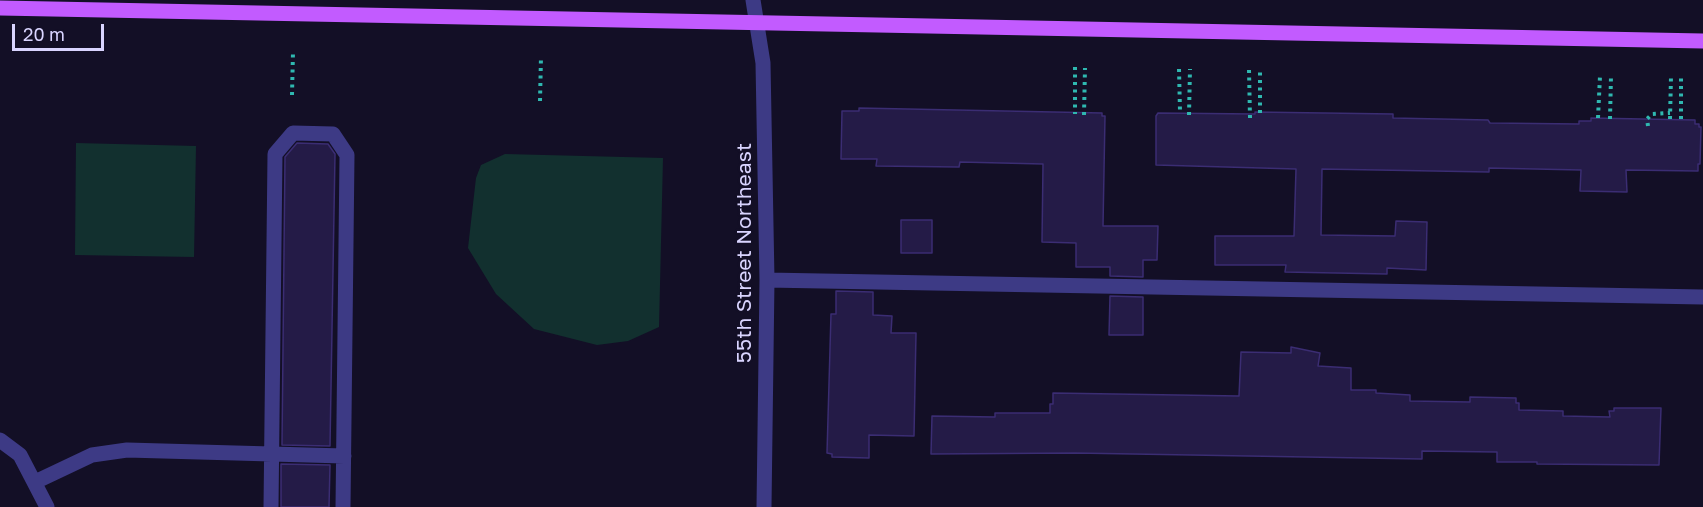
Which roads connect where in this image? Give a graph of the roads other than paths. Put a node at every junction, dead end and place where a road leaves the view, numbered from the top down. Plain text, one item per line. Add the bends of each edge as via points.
1 (753, 0) edge
2 (0, 8) edge
3 (757, 22) junction
4 (1703, 41) edge
5 (767, 280) junction
6 (1703, 297) edge
7 (0, 440) edge
8 (272, 454) junction
9 (344, 456) junction
10 (35, 482) junction
11 (47, 507) edge
12 (271, 507) edge
13 (343, 507) edge
14 (764, 507) edge

1 - 3 street, 55th Street Northeast
2 - 3 main road
3 - 4 main road
3 - 5 street, 55th Street Northeast via 763,63
5 - 6 street
5 - 14 street, 55th Street Northeast
7 - 10 street via 20,455
8 - 9 street
8 - 9 street via 275,154 293,133 333,134 348,155
8 - 10 street via 128,450 92,455
8 - 12 street
9 - 13 street
10 - 11 street

